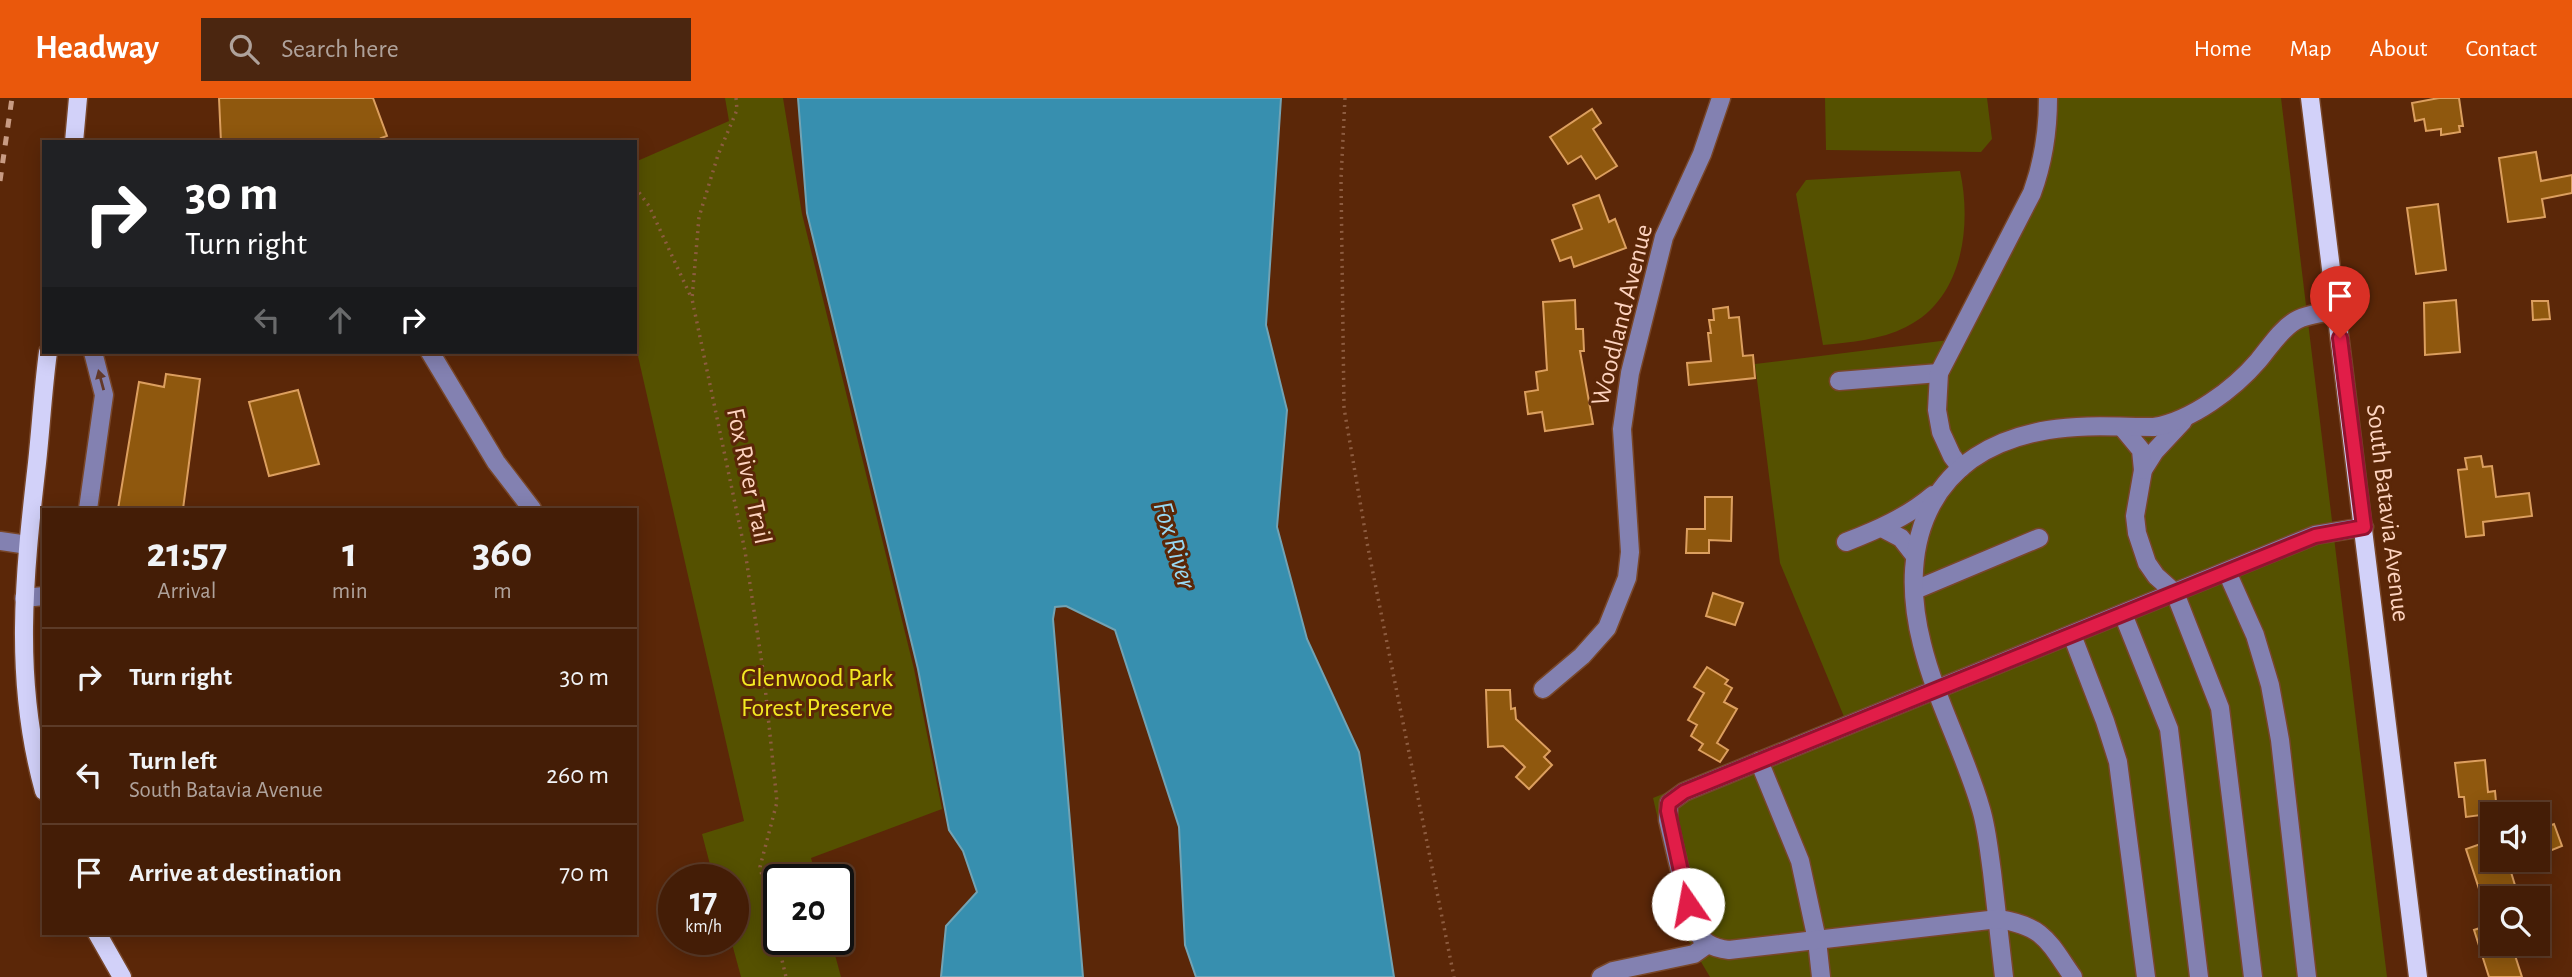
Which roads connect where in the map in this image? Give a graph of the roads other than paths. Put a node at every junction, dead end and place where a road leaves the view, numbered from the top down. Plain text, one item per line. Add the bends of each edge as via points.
1 (78, 98) edge
2 (1721, 98) edge
3 (2048, 98) edge
4 (2310, 98) edge
5 (74, 140) edge
6 (2337, 311) junction
7 (48, 354) edge
8 (94, 354) edge
9 (431, 354) edge
10 (1939, 373) junction
11 (1839, 381) dead end
12 (2188, 416) junction
13 (2122, 427) junction
14 (1961, 468) junction
15 (2143, 470) junction
16 (1941, 488) junction
17 (88, 508) edge
18 (531, 508) edge
19 (2364, 527) junction
20 (1882, 528) junction
21 (2039, 538) dead end
22 (0, 541) edge
23 (1846, 542) dead end
24 (28, 545) junction
25 (1915, 556) junction
26 (2227, 572) junction
27 (1915, 590) junction
28 (2175, 593) junction
29 (42, 596) edge
30 (24, 598) junction
31 (2123, 614) junction
32 (2072, 635) junction
33 (1543, 690) dead end
34 (1937, 690) junction
35 (1759, 761) junction
36 (42, 781) edge
37 (1998, 919) junction
38 (98, 935) edge
39 (1817, 940) junction
40 (1708, 944) junction
41 (122, 977) edge
42 (1601, 977) edge
43 (1821, 977) edge
44 (2004, 977) edge
45 (2073, 977) edge
46 (2146, 977) edge
47 (2199, 977) edge
48 (2253, 977) edge
49 (2306, 977) edge
50 (2418, 977) edge

1 - 5 main road
2 - 33 street, Woodland Avenue via 1702,154 1664,237 1630,373 1622,429 1630,552 1627,579 1607,628
3 - 10 street via 2046,139 2032,194
4 - 6 main road, South Batavia Avenue
6 - 12 street via 2308,316 2287,326 2244,375
6 - 19 main road, South Batavia Avenue
7 - 24 main road
17 -> 8 street via 104,409 104,387
9 - 18 street via 496,462
10 - 11 street
10 - 14 street via 1941,432
12 - 13 street via 2168,425
12 - 15 street
13 - 14 street via 2071,427 2020,437
13 - 15 street via 2141,450
14 - 16 street
15 - 28 street via 2135,516 2137,533 2147,564
16 - 20 street
16 - 25 street via 1926,511
19 - 26 street via 2315,536
19 - 50 main road, South Batavia Avenue
20 - 23 street
20 - 25 street via 1901,538
21 - 27 street
22 - 24 street
24 - 30 main road
25 - 27 street
26 - 28 street
26 - 49 street via 2255,635 2270,685
27 - 34 street via 1922,646
28 - 31 street
28 - 48 street via 2220,708
29 - 30 street
30 - 36 main road via 27,709
31 - 32 street
31 - 47 street via 2169,729
32 - 34 street
32 - 46 street via 2118,762
34 - 35 street
34 - 37 street via 1983,813
35 - 39 street via 1800,861
35 - 40 street via 1684,792 1669,803 1668,820 1693,926
37 - 39 street
37 - 44 street
37 - 45 street via 2019,922 2039,933
38 - 41 main road
39 - 40 street via 1729,950
39 - 43 street
40 - 42 street via 1694,954

